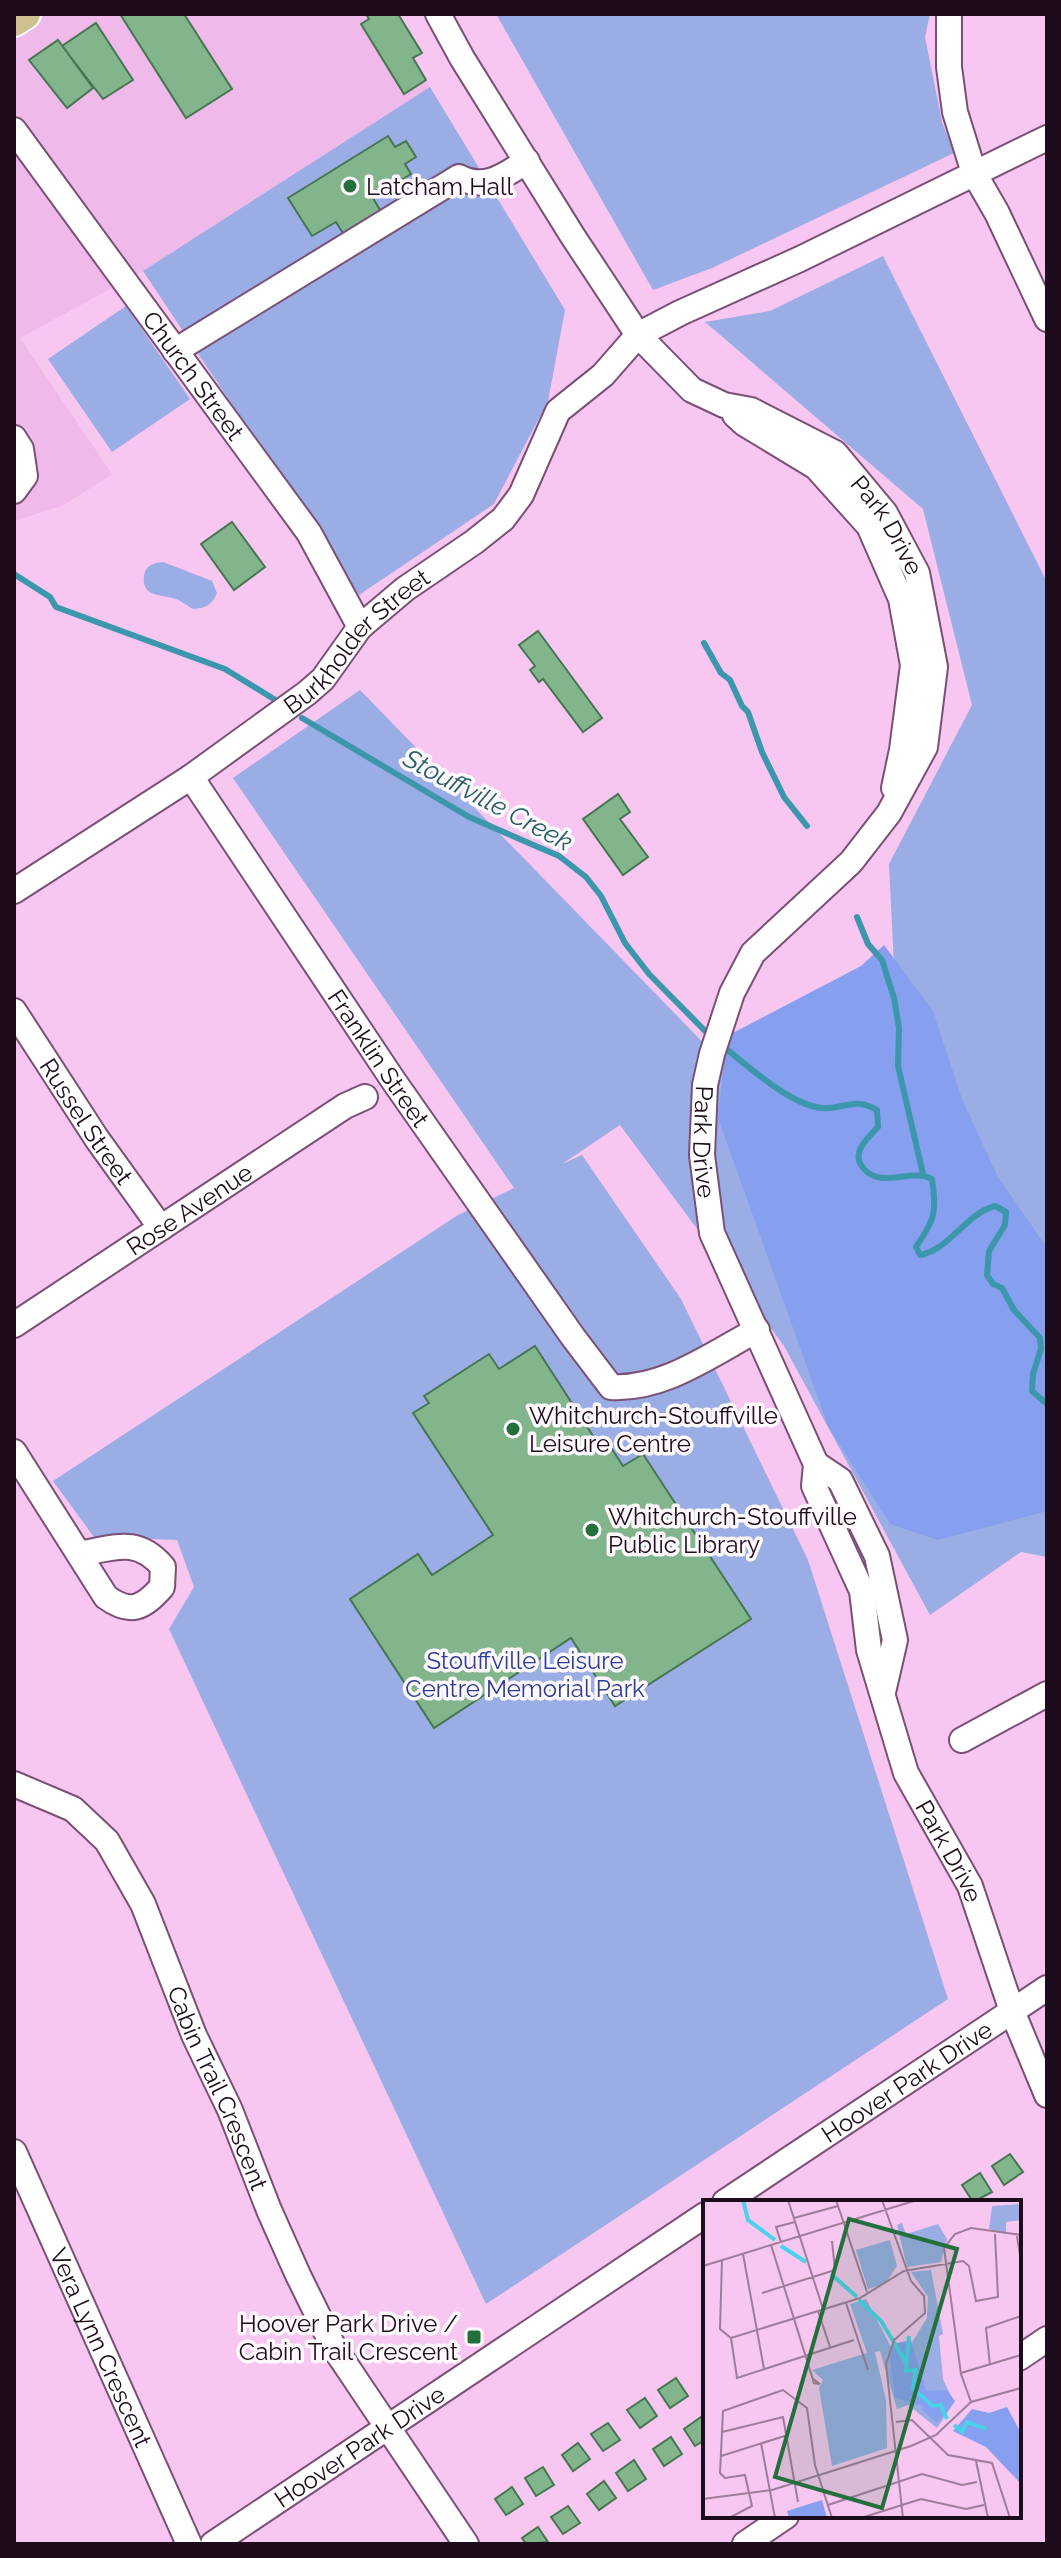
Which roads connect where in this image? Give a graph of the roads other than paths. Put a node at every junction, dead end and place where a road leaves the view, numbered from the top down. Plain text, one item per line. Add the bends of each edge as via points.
1 (25, 14) edge
2 (438, 14) edge
3 (949, 14) edge
4 (14, 21) edge
5 (14, 130) edge
6 (1047, 138) edge
7 (527, 161) junction
8 (974, 173) junction
9 (1047, 319) edge
10 (638, 335) junction
11 (175, 351) junction
12 (14, 438) edge
13 (14, 491) edge
14 (360, 627) junction
15 (191, 777) junction
16 (14, 891) edge
17 (14, 1011) edge
18 (365, 1097) dead end
19 (161, 1228) junction
20 (14, 1325) edge
21 (757, 1330) junction
22 (14, 1452) edge
23 (79, 1554) dead end
24 (1047, 1694) edge
25 (962, 1740) dead end
26 (14, 1784) edge
27 (1047, 1988) edge
28 (1012, 2011) junction
29 (1047, 2095) edge
30 (14, 2152) edge
31 (728, 2200) edge
32 (703, 2216) edge
33 (1047, 2339) edge
34 (1021, 2357) edge
35 (387, 2428) junction
36 (783, 2518) edge
37 (189, 2544) edge
38 (213, 2544) edge
39 (466, 2544) edge
40 (745, 2544) edge

1 - 4 main road
2 - 7 street, Park Drive
3 - 8 street via 955,112
5 - 11 street, Church Street
6 - 8 street
7 - 10 street, Park Drive
7 - 11 street via 488,183 459,177
8 - 9 street
8 - 10 street
10 - 14 street, Burkholder Street via 603,375 558,411 521,495 503,519
10 - 21 street, Park Drive via 692,390 751,410 835,453 885,513 917,573 935,667 925,747 889,813 851,862 753,953 732,993 712,1054 702,1155 712,1233
11 - 14 street, Church Street via 309,533
12 - 13 street via 25,476
14 - 15 street, Burkholder Street via 315,686
15 - 16 street, Burkholder Street
15 - 21 street, Franklin Street via 393,1080 611,1387 654,1383
17 - 19 street, Russel Street
18 - 19 street, Rose Avenue
19 - 20 street, Rose Avenue
21 - 28 street, Park Drive via 816,1464 840,1480 877,1556 895,1640 883,1695 906,1773 970,1886
22 - 23 street
24 - 25 street
26 - 35 street, Cabin Trail Crescent via 73,1809 107,1841 143,1904 298,2275 333,2346
27 - 28 street, Hoover Park Drive
28 - 29 street, Park Drive
28 - 31 street, Hoover Park Drive
30 - 37 street, Vera Lynn Crescent
32 - 35 street, Hoover Park Drive
33 - 34 street
35 - 38 street, Hoover Park Drive
35 - 39 street, Cabin Trail Crescent
36 - 40 street

